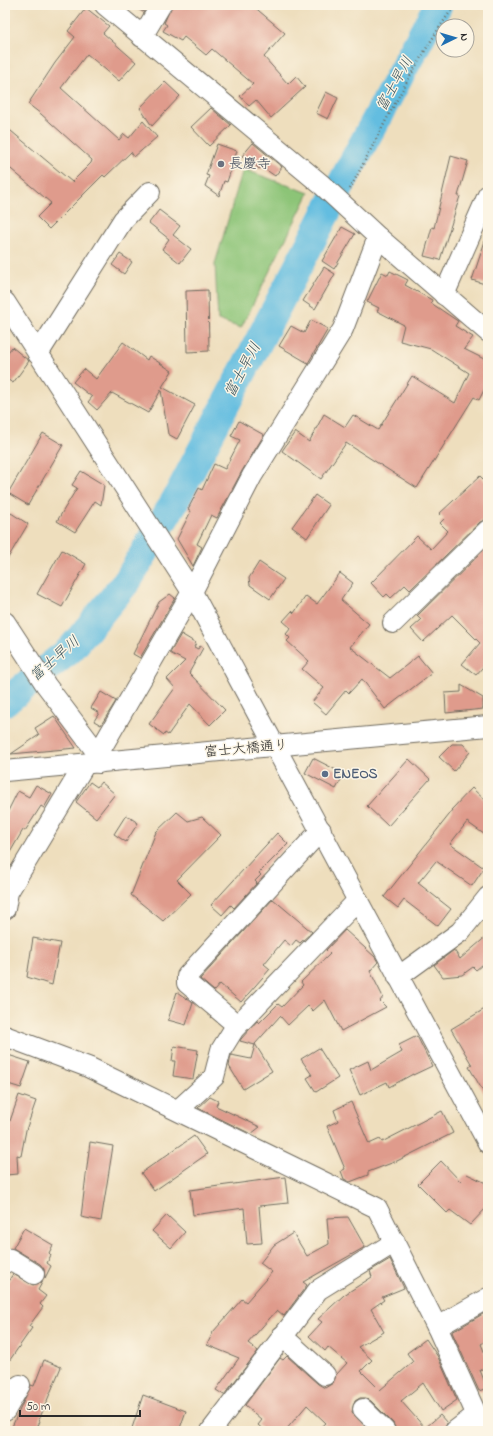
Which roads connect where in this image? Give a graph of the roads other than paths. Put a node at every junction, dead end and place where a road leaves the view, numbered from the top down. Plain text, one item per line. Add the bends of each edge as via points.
1 (105, 5) edge
2 (161, 5) edge
3 (142, 37) junction
4 (150, 192) dead end
5 (488, 195) edge
6 (378, 237) junction
7 (444, 295) junction
8 (5, 302) edge
9 (487, 326) edge
10 (38, 354) junction
11 (488, 530) edge
12 (192, 592) junction
13 (5, 622) edge
14 (393, 623) dead end
15 (488, 726) edge
16 (275, 746) junction
17 (94, 760) junction
18 (5, 771) edge
19 (321, 830) junction
20 (488, 897) edge
21 (358, 900) junction
22 (5, 909) edge
23 (398, 977) junction
24 (237, 1025) junction
25 (5, 1036) edge
26 (178, 1110) junction
27 (488, 1143) edge
28 (395, 1242) junction
29 (5, 1263) edge
30 (34, 1274) dead end
31 (488, 1298) edge
32 (437, 1327) junction
33 (282, 1336) junction
34 (325, 1375) dead end
35 (20, 1385) dead end
36 (363, 1410) dead end
37 (5, 1411) edge
38 (480, 1423) edge
39 (211, 1431) edge
40 (385, 1431) edge
41 (455, 1431) edge

1 - 3 street
2 - 3 street
3 - 6 street via 322,185
4 - 10 street via 123,220
5 - 7 street
6 - 7 street
6 - 12 street via 343,329 252,476
7 - 9 street
8 - 10 street
10 - 12 street
11 - 14 street
12 - 16 street
12 - 17 street
13 - 17 street
15 - 16 street, 富士大橋通り
16 - 17 street, 富士大橋通り
16 - 19 street
17 - 18 street, 富士大橋通り
17 - 22 street via 8,892
19 - 21 street
19 - 24 street via 187,976 188,983
20 - 23 street via 460,932
21 - 23 street
21 - 24 street
23 - 27 street
24 - 26 street via 221,1050 214,1077
25 - 26 street via 88,1067
26 - 28 street via 377,1208
28 - 32 street
28 - 33 street via 318,1290
29 - 30 street via 10,1259
31 - 32 street
32 - 38 street
33 - 34 street
33 - 39 street
35 - 37 street
36 - 40 street
38 - 41 street

